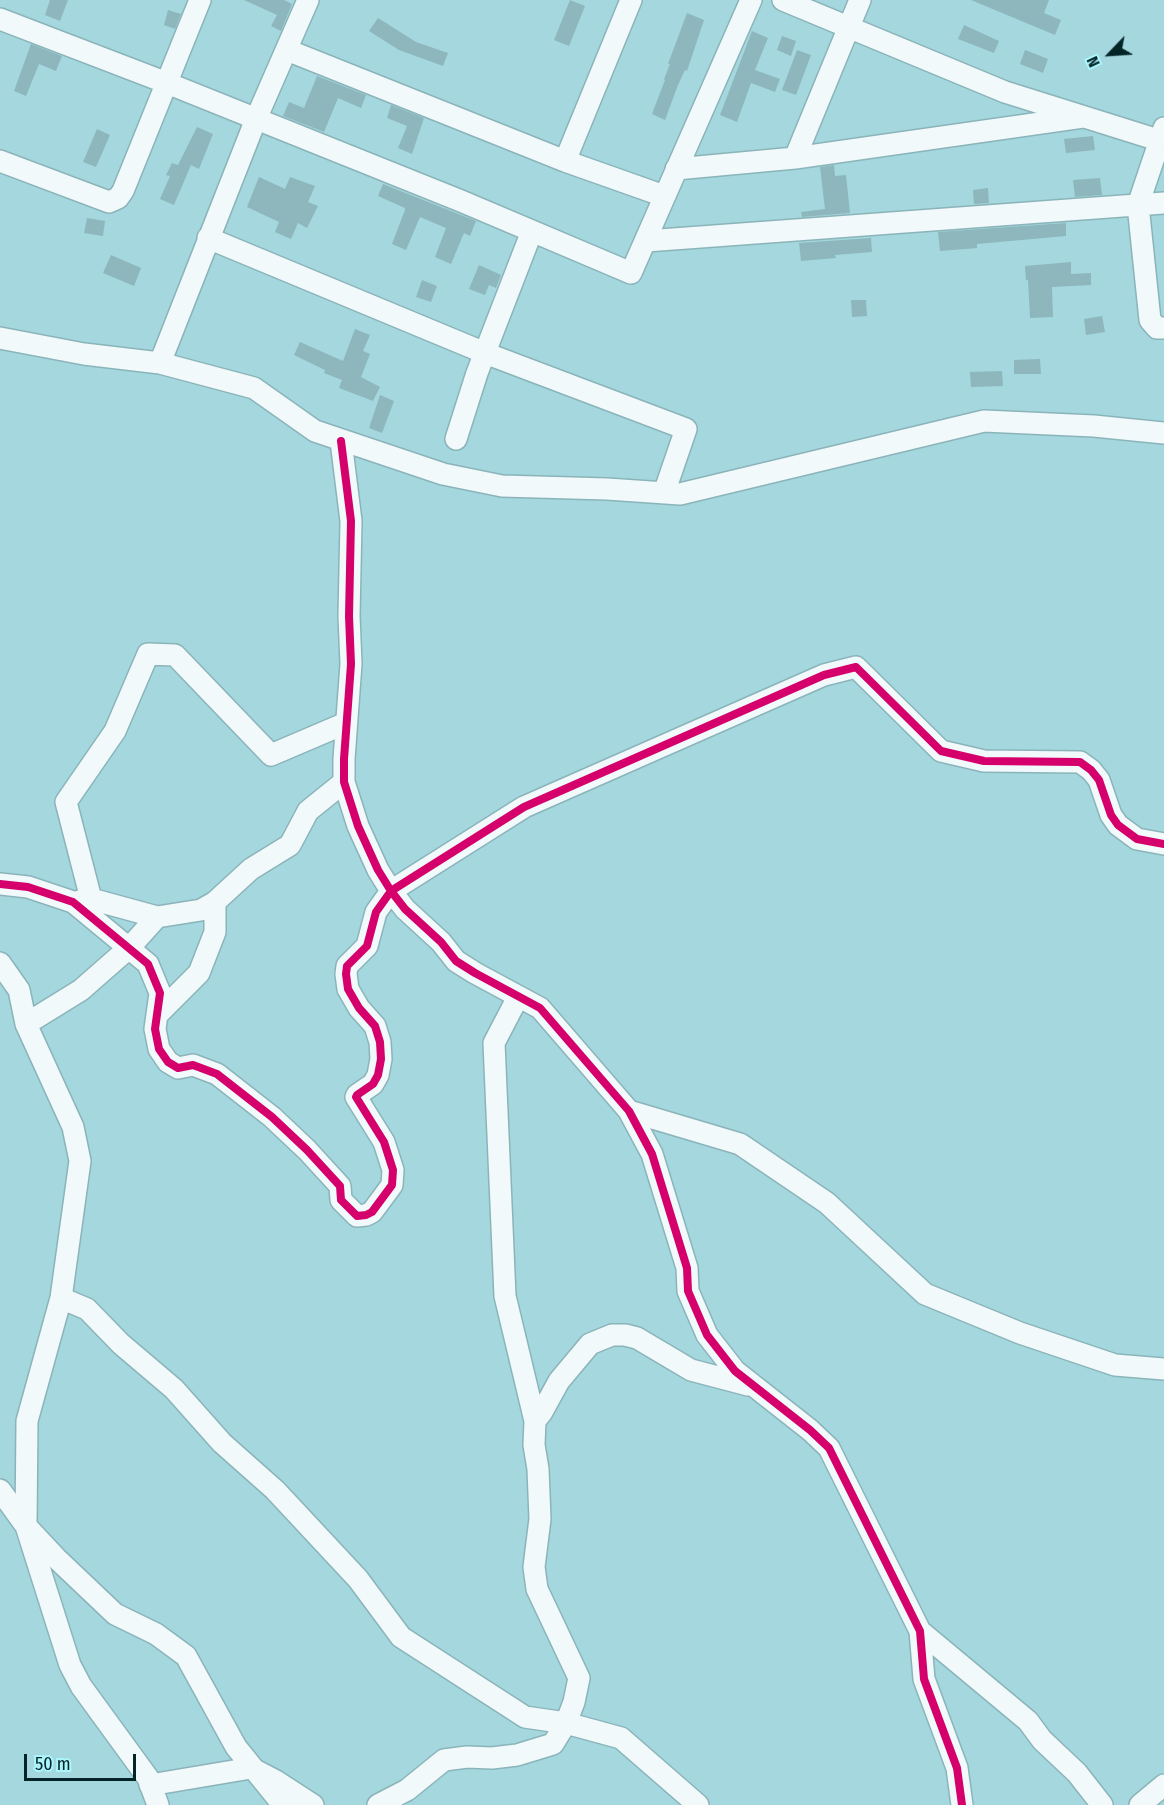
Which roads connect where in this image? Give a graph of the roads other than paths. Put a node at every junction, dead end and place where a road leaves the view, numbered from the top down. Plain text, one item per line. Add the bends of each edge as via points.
1 (200, 0) edge
2 (308, 0) edge
3 (631, 0) edge
4 (751, 0) edge
5 (783, 0) edge
6 (860, 0) edge
7 (0, 19) edge
8 (849, 28) junction
9 (287, 50) junction
10 (167, 83) junction
11 (1083, 117) junction
12 (256, 120) junction
13 (1161, 134) edge
14 (795, 158) junction
15 (565, 160) junction
16 (0, 161) edge
17 (676, 169) junction
18 (664, 196) junction
19 (1164, 203) edge
20 (1138, 205) junction
21 (532, 231) junction
22 (208, 238) junction
23 (646, 241) junction
24 (1164, 328) edge
25 (0, 338) edge
26 (484, 353) junction
27 (160, 363) junction
28 (1164, 433) edge
29 (456, 439) dead end
30 (341, 441) junction
31 (664, 493) junction
32 (346, 723) junction
33 (344, 782) junction
34 (1164, 844) edge
35 (0, 884) edge
36 (391, 891) junction
37 (82, 901) junction
38 (215, 902) junction
39 (157, 917) junction
40 (130, 947) junction
41 (0, 963) edge
42 (518, 997) junction
43 (158, 1014) junction
44 (26, 1024) junction
45 (629, 1112) junction
46 (61, 1298) junction
47 (1164, 1369) edge
48 (753, 1386) junction
49 (535, 1421) junction
50 (0, 1490) edge
51 (26, 1526) junction
52 (920, 1631) junction
53 (566, 1723) junction
54 (251, 1768) junction
55 (150, 1785) junction
56 (1164, 1785) edge
57 (158, 1805) edge
58 (283, 1805) edge
59 (313, 1805) edge
60 (378, 1805) edge
61 (698, 1805) edge
62 (962, 1805) edge
63 (1102, 1805) edge
64 (1140, 1805) edge

1 - 10 street
2 - 9 street
3 - 15 street
4 - 17 street
5 - 8 street
6 - 8 street
7 - 10 street
8 - 11 street via 1005,92
8 - 14 street
9 - 12 street
9 - 15 street
10 - 12 street
10 - 16 street via 123,191 115,200 109,202
11 - 13 street
11 - 14 street
12 - 21 street
12 - 22 street
13 - 20 street
14 - 17 street
15 - 18 street
17 - 18 street
18 - 23 street
19 - 20 street
20 - 23 street
20 - 24 street via 1150,320 1157,328
21 - 23 street via 631,273
21 - 26 street
22 - 26 street
22 - 27 street
25 - 27 street
26 - 29 street
26 - 31 street via 686,429
27 - 30 street via 254,387 315,431
28 - 31 street via 984,422 712,487
30 - 31 street via 443,474 502,486
30 - 32 street via 351,521 351,664
32 - 33 street
32 - 37 street via 271,755 175,654 148,654 115,731 66,802
33 - 36 street via 358,826
33 - 38 street via 308,811 290,845 251,869
34 - 36 street via 1137,839 1118,825 1099,780 1080,762 984,761 941,751 856,667 824,675 525,807
35 - 37 street via 28,886
36 - 42 street via 456,961
36 - 43 street via 376,912 367,946 347,966 346,974 348,989 375,1026 380,1042 378,1076 356,1097 384,1142 393,1170 392,1185 372,1212 357,1216 349,1210 341,1200 339,1186 307,1150 217,1074 194,1065 178,1068 168,1062 159,1049 155,1029
37 - 39 street
37 - 40 street
38 - 39 street via 201,910
38 - 43 street via 215,932 199,973
39 - 40 street
40 - 43 street via 148,963 160,993
40 - 44 street via 81,990
41 - 44 street via 19,990
42 - 45 street via 540,1008
42 - 49 street via 494,1043 498,1160 505,1296
44 - 46 street via 73,1127 80,1161
45 - 47 street via 740,1144 827,1203 925,1294 1020,1333 1115,1365
45 - 48 street via 652,1155 687,1268 688,1291 707,1335 735,1371
46 - 51 street via 27,1420
46 - 53 street via 87,1309 174,1389 222,1443 276,1490 358,1579 401,1637 525,1717
48 - 49 street via 691,1370 637,1338 612,1335 590,1344 559,1381
48 - 52 street via 829,1448
49 - 53 street via 540,1519 534,1567 537,1590 579,1678
50 - 51 street
51 - 54 street via 115,1614 156,1634 186,1656
51 - 55 street via 70,1665
52 - 62 street via 924,1679 957,1768
52 - 63 street via 1028,1721
53 - 60 street via 553,1744 492,1758 467,1756 444,1760 407,1790
53 - 61 street via 621,1738
54 - 55 street
54 - 58 street
54 - 59 street
55 - 57 street
56 - 64 street

